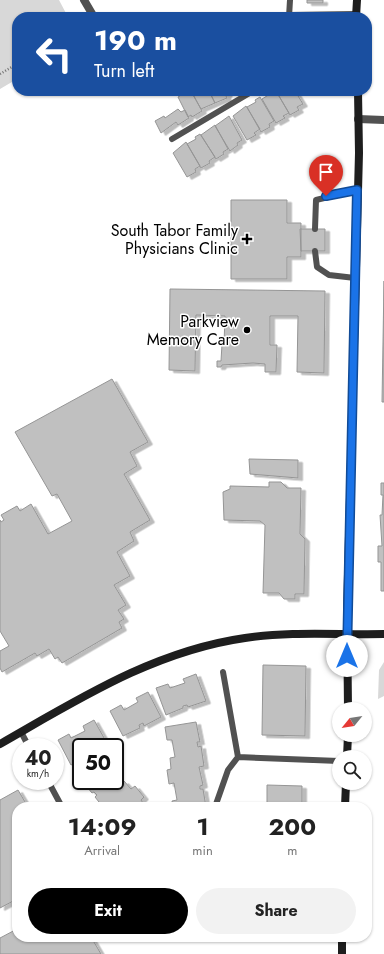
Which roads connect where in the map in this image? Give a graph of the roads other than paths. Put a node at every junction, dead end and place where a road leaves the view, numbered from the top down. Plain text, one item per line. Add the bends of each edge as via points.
1 (84, 0) edge
2 (290, 0) edge
3 (357, 0) edge
4 (91, 12) edge
5 (290, 12) edge
6 (356, 12) edge
7 (245, 96) edge
8 (358, 96) edge
9 (358, 119) junction
10 (384, 120) edge
11 (172, 139) dead end
12 (357, 190) junction
13 (314, 229) dead end
14 (315, 251) dead end
15 (355, 278) junction
16 (347, 634) junction
17 (384, 634) edge
18 (223, 672) dead end
19 (348, 702) edge
20 (21, 732) junction
21 (24, 738) edge
22 (0, 744) edge
23 (238, 757) junction
24 (332, 761) edge
25 (53, 790) edge
26 (346, 790) edge
27 (59, 802) edge
28 (217, 802) edge
29 (345, 802) edge
30 (342, 942) edge
31 (342, 954) edge

1 - 4 street
2 - 5 lane
3 - 6 main road
7 - 11 lane
8 - 9 main road
9 - 10 street
9 - 12 main road
12 - 13 lane via 316,200
12 - 15 main road
14 - 15 lane via 317,267 329,275
15 - 16 main road
16 - 17 main road
16 - 19 main road
16 - 20 main road via 258,636 176,654 108,683
18 - 23 lane
20 - 21 lane
20 - 22 main road
23 - 24 lane
23 - 28 lane via 228,770
25 - 27 lane
26 - 29 main road
30 - 31 main road

